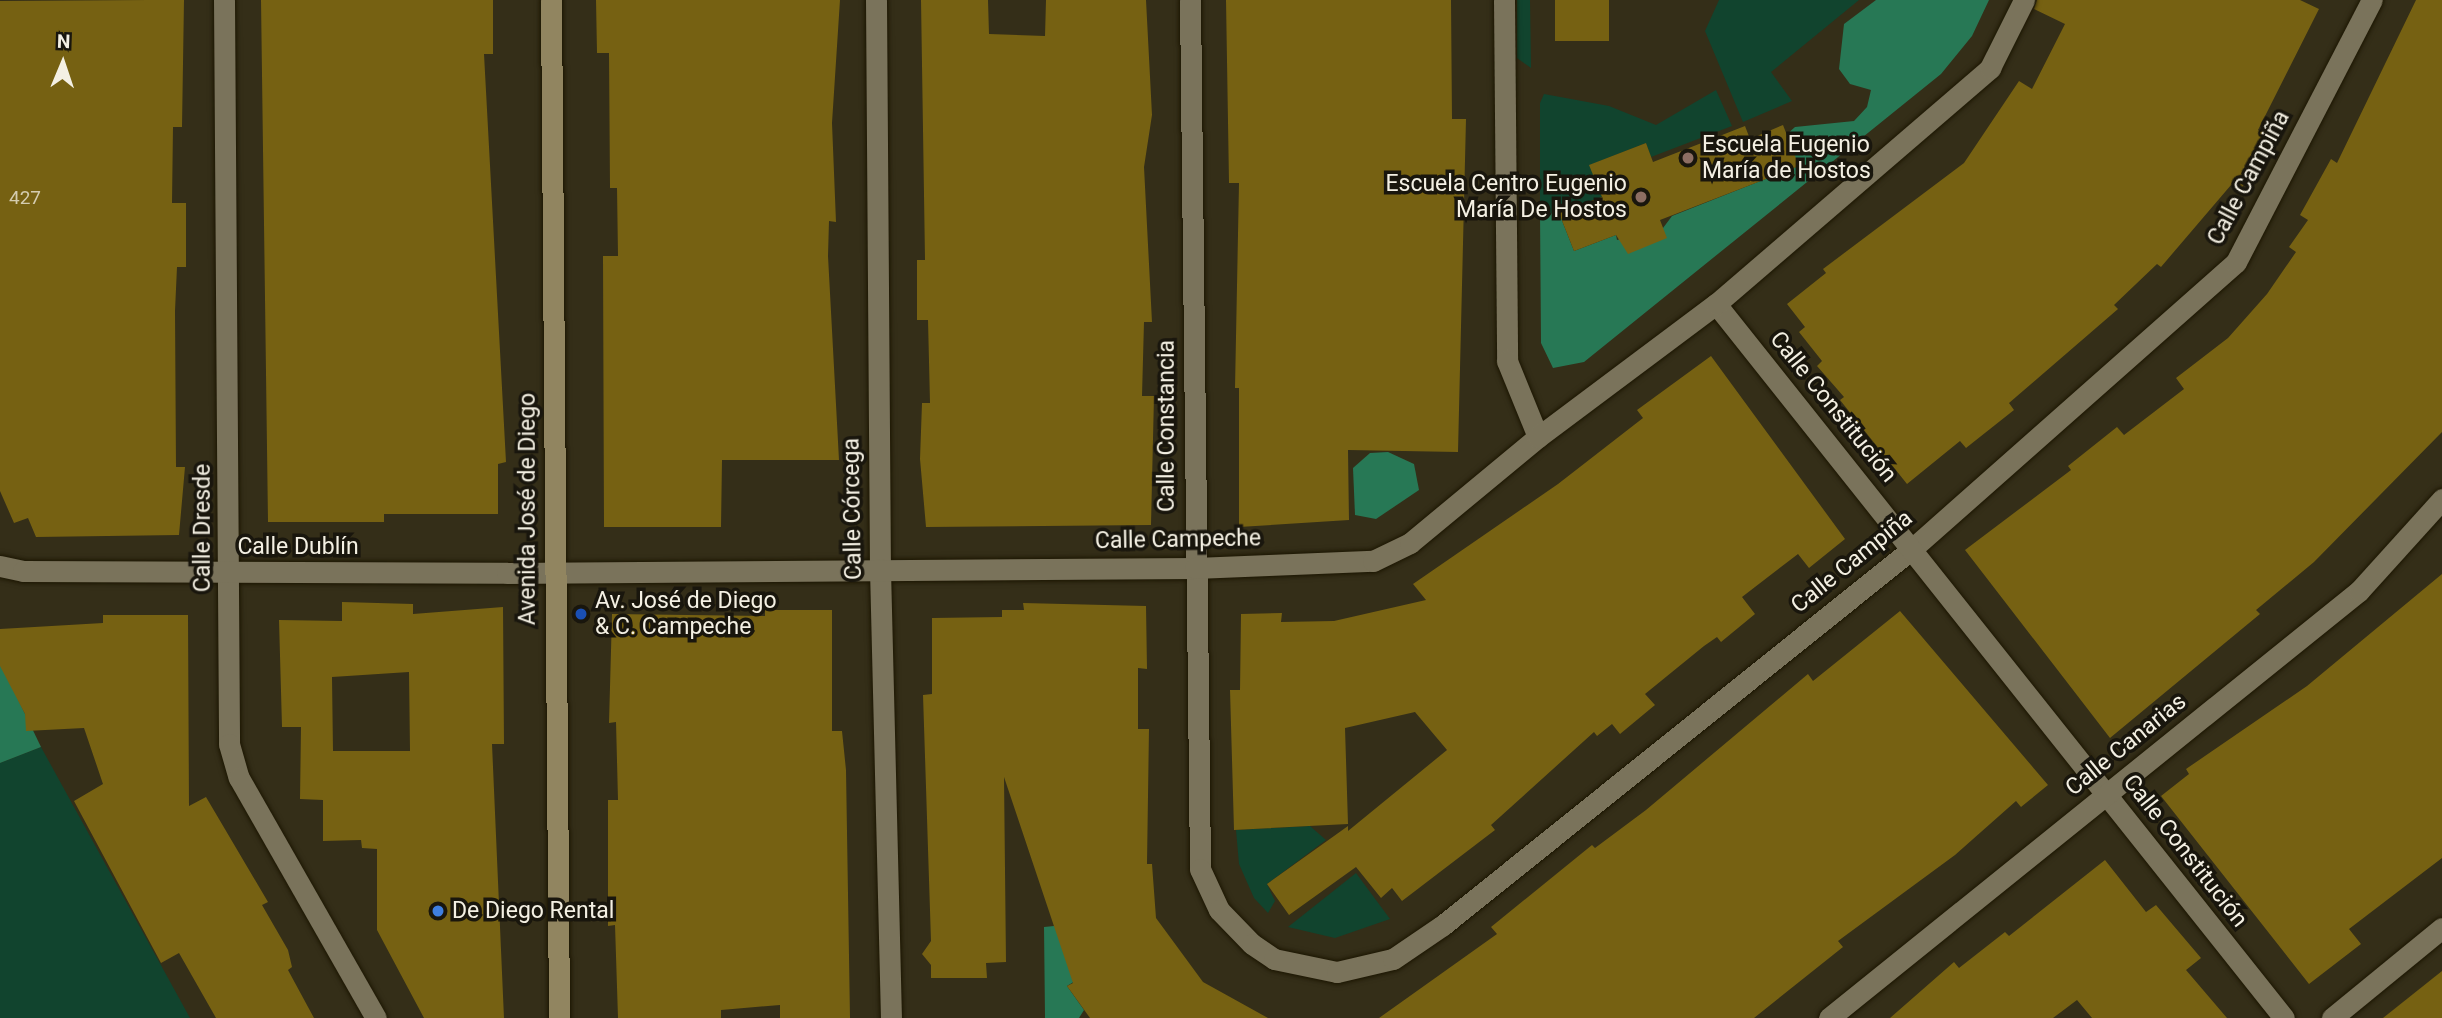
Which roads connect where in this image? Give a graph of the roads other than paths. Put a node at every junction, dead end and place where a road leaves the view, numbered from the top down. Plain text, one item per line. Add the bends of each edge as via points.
1 (224, 0) edge
2 (551, 0) edge
3 (876, 0) edge
4 (1190, 0) edge
5 (1504, 0) edge
6 (2024, 0) edge
7 (2372, 0) edge
8 (1716, 304) junction
9 (1538, 437) junction
10 (2442, 499) edge
11 (1913, 548) junction
12 (0, 566) edge
13 (1195, 568) junction
14 (880, 569) junction
15 (555, 573) junction
16 (230, 574) junction
17 (2107, 794) junction
18 (1232, 926) joint
19 (2442, 928) edge
20 (376, 1018) edge
21 (559, 1018) edge
22 (891, 1018) edge
23 (1829, 1018) edge
24 (2284, 1018) edge
25 (2332, 1018) edge

1 - 16 street, Calle Dresde
2 - 15 main road, Avenida José de Diego
3 - 14 street, Calle Córcega
4 - 13 street, Calle Constancia
5 - 9 street via 1507,361
6 - 8 street via 1990,68
7 - 11 street, Calle Campiña via 2236,262
8 - 9 street, Calle Campeche
8 - 11 street, Calle Constitución
9 - 13 street, Calle Campeche via 1410,543 1373,561
10 - 17 street, Calle Canarias via 2359,591
11 - 17 street, Calle Constitución
11 - 18 street, Calle Campiña via 1443,925 1393,959 1337,972 1306,969 1274,959
12 - 16 street, Calle Dublín
13 - 14 street, Calle Campeche
13 - 18 street, Calle Constancia via 1197,842 1208,892
14 - 15 street, Calle Campeche
14 - 22 street, Calle Córcega
15 - 16 street, Calle Dublín
15 - 21 main road, Avenida José de Diego
16 - 20 street, Calle Dresde via 229,744 239,778
17 - 23 street, Calle Canarias
17 - 24 street, Calle Constitución
19 - 25 street

